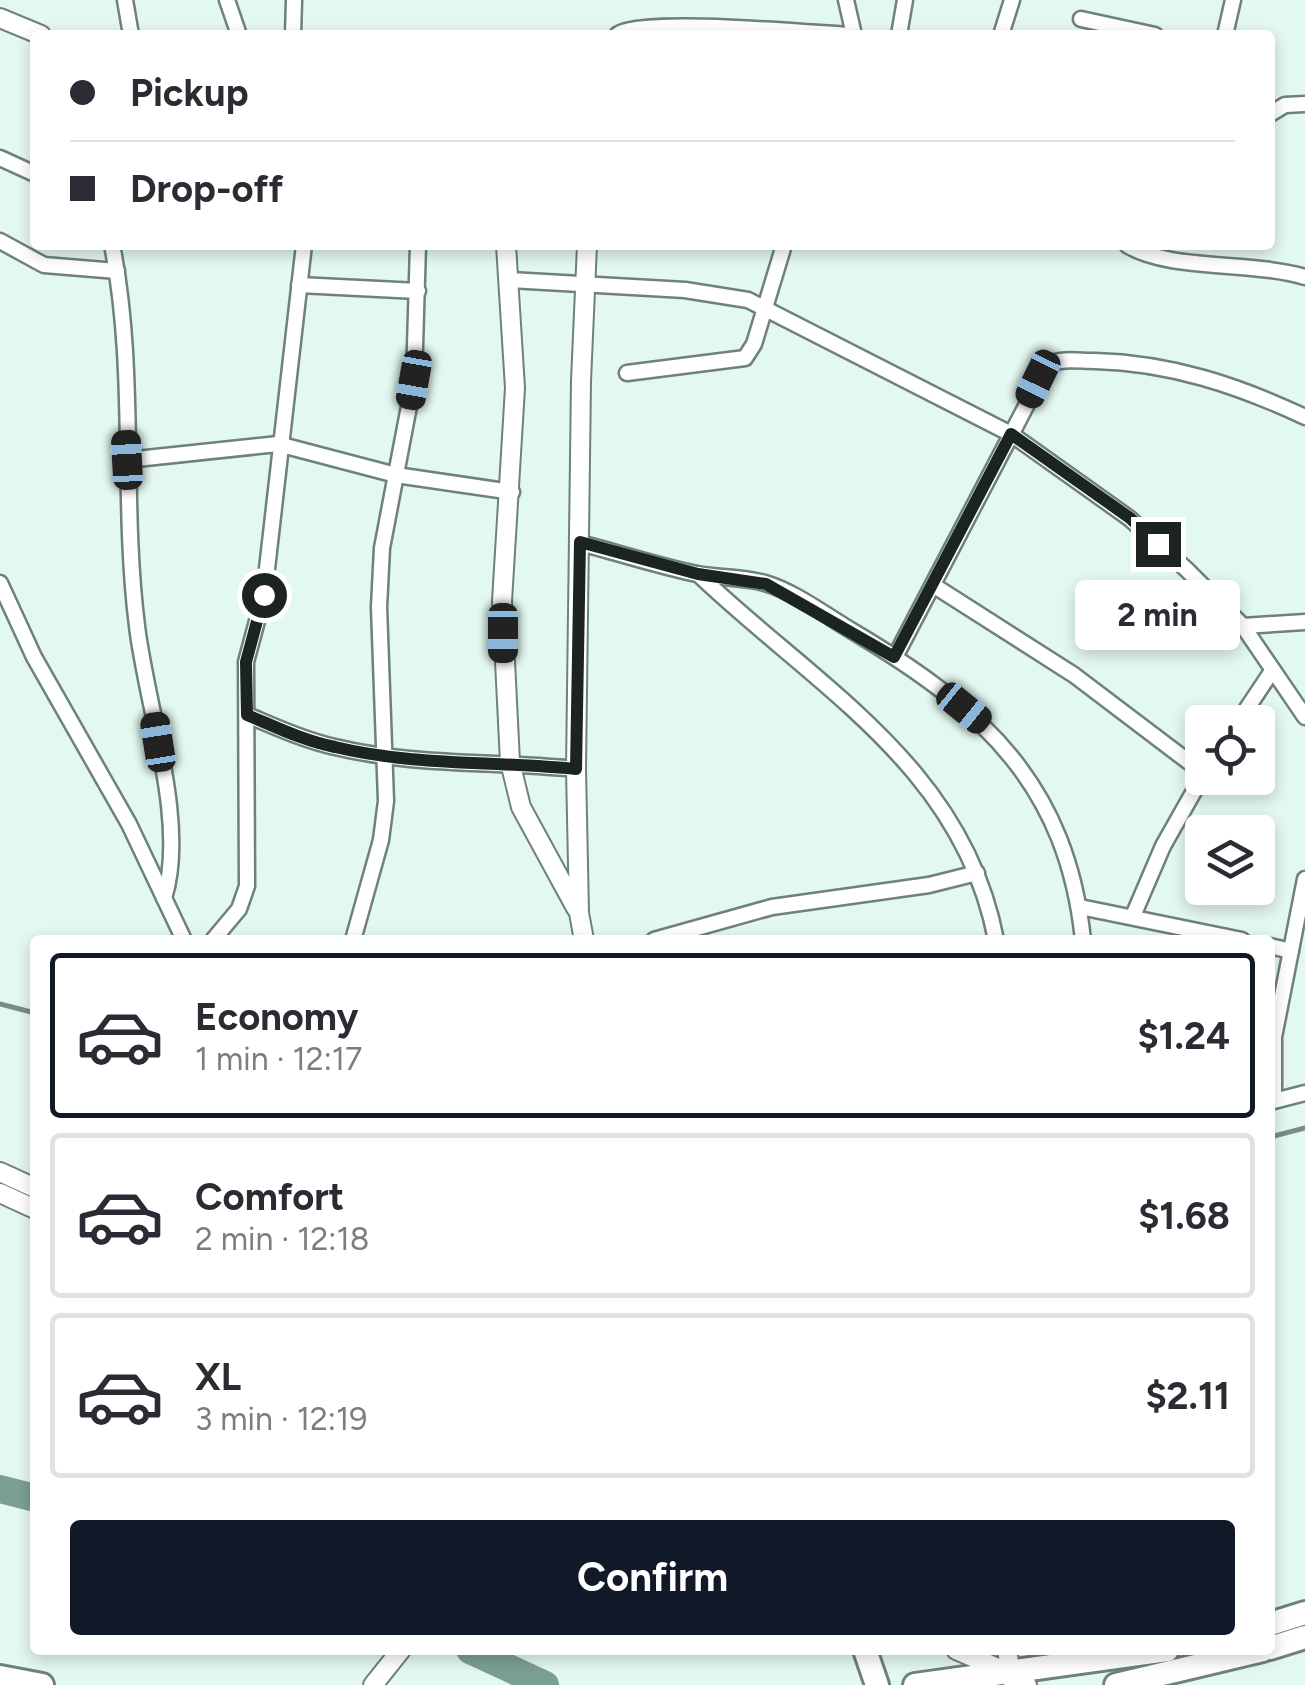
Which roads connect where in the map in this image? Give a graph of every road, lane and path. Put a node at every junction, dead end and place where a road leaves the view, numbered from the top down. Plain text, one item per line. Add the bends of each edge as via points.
1 (124, 0) edge
2 (227, 0) edge
3 (294, 0) edge
4 (846, 0) edge
5 (905, 0) edge
6 (1012, 0) edge
7 (1233, 0) edge
8 (0, 18) edge
9 (1081, 18) dead end
10 (131, 30) edge
11 (237, 30) edge
12 (293, 30) edge
13 (623, 30) edge
14 (746, 30) edge
15 (850, 30) edge
16 (901, 30) edge
17 (1003, 30) edge
18 (1133, 30) edge
19 (1226, 30) edge
20 (30, 31) edge
21 (1305, 104) edge
22 (1275, 111) edge
23 (0, 158) edge
24 (30, 172) edge
25 (0, 241) edge
26 (113, 250) edge
27 (304, 250) edge
28 (418, 250) edge
29 (507, 250) edge
30 (588, 250) edge
31 (783, 250) edge
32 (1134, 250) edge
33 (1176, 252) edge
34 (117, 271) junction
35 (1305, 277) edge
36 (510, 280) junction
37 (300, 285) junction
38 (584, 285) junction
39 (418, 291) junction
40 (766, 306) junction
41 (626, 373) dead end
42 (1305, 417) edge
43 (1011, 434) junction
44 (278, 444) junction
45 (127, 460) junction
46 (396, 475) junction
47 (512, 492) junction
48 (580, 542) junction
49 (698, 574) junction
50 (0, 582) edge
51 (933, 585) junction
52 (1305, 622) edge
53 (1244, 626) junction
54 (894, 657) junction
55 (1272, 671) junction
56 (1249, 705) edge
57 (247, 715) junction
58 (1305, 716) edge
59 (387, 757) junction
60 (1185, 761) edge
61 (510, 762) junction
62 (576, 769) junction
63 (1191, 795) edge
64 (578, 832) junction
65 (538, 842) junction
66 (976, 873) junction
67 (1305, 879) edge
68 (164, 898) junction
69 (1080, 908) junction
70 (579, 912) junction
71 (1132, 916) junction
72 (182, 935) edge
73 (217, 935) edge
74 (354, 935) edge
75 (583, 935) edge
76 (672, 935) edge
77 (995, 935) edge
78 (1083, 935) edge
79 (1219, 935) edge
80 (1275, 947) edge
81 (1291, 951) junction
82 (1275, 1032) edge
83 (1305, 1093) edge
84 (1275, 1100) edge
85 (0, 1172) edge
86 (30, 1186) edge
87 (0, 1193) edge
88 (30, 1207) edge
89 (1305, 1613) edge
90 (1275, 1622) edge
91 (1305, 1637) edge
92 (1275, 1646) edge
93 (867, 1655) edge
94 (966, 1655) edge
95 (1009, 1655) edge
96 (1139, 1655) edge
97 (1241, 1655) edge
98 (398, 1656) edge
99 (4, 1680) edge
100 (1017, 1681) edge
101 (42, 1685) edge
102 (373, 1685) edge
103 (877, 1685) edge
104 (915, 1685) edge
105 (1116, 1685) edge

1 - 10 street
2 - 11 street
3 - 12 street
4 - 15 street
5 - 16 street
6 - 17 street
7 - 19 street
8 - 20 street
9 - 18 street
13 - 14 street
21 - 22 street
23 - 24 street
25 - 34 street via 44,265
26 - 34 street
27 - 37 street
28 - 39 street
29 - 36 street
30 - 38 street
31 - 40 street
32 - 33 street
33 - 35 street
34 - 45 street
36 - 38 street
36 - 47 street
37 - 39 street
37 - 44 street
38 - 40 street via 728,295
38 - 48 street
39 - 46 street via 414,380
40 - 41 street via 752,350 741,361
40 - 43 street
42 - 43 street via 1157,364 1066,360 1045,368
43 - 51 street
43 - 53 street via 1130,518
44 - 45 street
44 - 46 street
44 - 57 street via 264,595 246,662
45 - 68 street via 137,628 173,861
46 - 47 street
46 - 59 street via 379,607
47 - 61 street via 502,601
48 - 49 street
48 - 62 street
49 - 54 street via 766,584
49 - 66 street via 881,733 922,783
50 - 68 street
51 - 54 street
51 - 60 street via 1074,676
52 - 53 street
53 - 55 street
54 - 69 street via 985,726 1030,778
55 - 56 street
55 - 58 street
57 - 59 street via 306,740
57 - 73 street via 247,886 239,910
59 - 61 street
59 - 74 street via 381,840
61 - 62 street
61 - 65 street
62 - 64 street
63 - 71 street
64 - 65 street via 564,848
64 - 70 street
65 - 70 street
66 - 76 street via 772,907
66 - 77 street
67 - 81 street
68 - 72 street
69 - 71 street
69 - 78 street
70 - 75 street
71 - 79 street
80 - 81 street
81 - 82 street
83 - 84 street
85 - 86 street
87 - 88 street
89 - 90 main road
91 - 92 main road
93 - 103 main road
94 - 100 street
95 - 100 street
96 - 100 main road
97 - 105 main road
98 - 102 street
99 - 101 main road
100 - 104 main road

